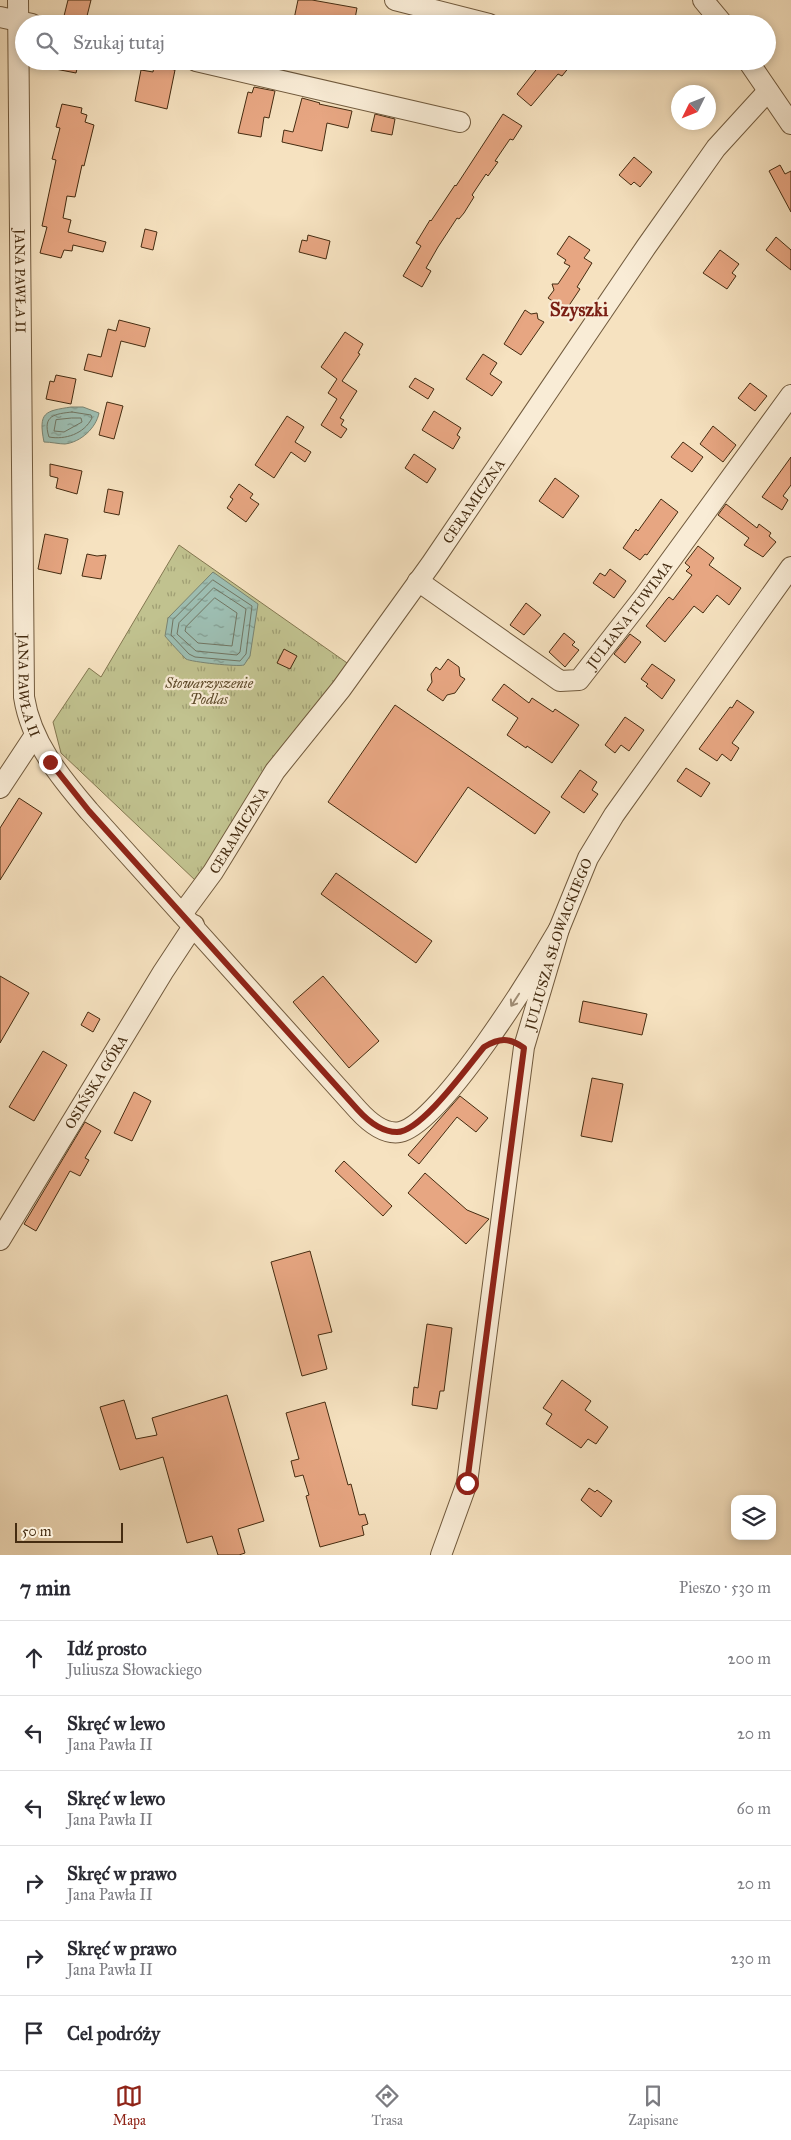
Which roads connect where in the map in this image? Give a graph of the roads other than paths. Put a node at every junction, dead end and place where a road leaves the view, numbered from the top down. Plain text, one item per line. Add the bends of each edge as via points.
1 (18, 0) edge
2 (395, 0) edge
3 (702, 0) edge
4 (17, 15) edge
5 (454, 15) edge
6 (714, 15) edge
7 (18, 70) edge
8 (235, 70) edge
9 (754, 70) edge
10 (768, 91) junction
11 (460, 122) dead end
12 (791, 124) edge
13 (791, 395) edge
14 (791, 567) edge
15 (418, 581) junction
16 (35, 735) junction
17 (0, 788) edge
18 (188, 919) junction
19 (559, 929) junction
20 (484, 1047) junction
21 (524, 1048) junction
22 (0, 1240) edge
23 (441, 1555) edge

1 - 4 street, JANA PAWŁA II
2 - 5 street
3 - 6 street
7 - 16 street, JANA PAWŁA II via 24,697
8 - 11 street
9 - 10 street
10 - 12 street
10 - 15 street, CERAMICZNA via 710,156
13 - 15 street, JULIANA TUWIMA via 579,680 560,680
14 - 19 street, JULIUSZA SŁOWACKIEGO via 614,815 588,858
15 - 18 street, CERAMICZNA via 341,689 275,771
16 - 17 street
16 - 18 street, JANA PAWŁA II via 65,783
18 - 20 street, JANA PAWŁA II via 358,1110 377,1127 398,1132 413,1127
18 - 22 street, OSIŃSKA GÓRA via 163,972
19 -> 20 street, JANA PAWŁA II
19 - 21 street, JULIUSZA SŁOWACKIEGO
20 - 21 street via 505,1039
21 - 23 street, JULIUSZA SŁOWACKIEGO via 467,1483

